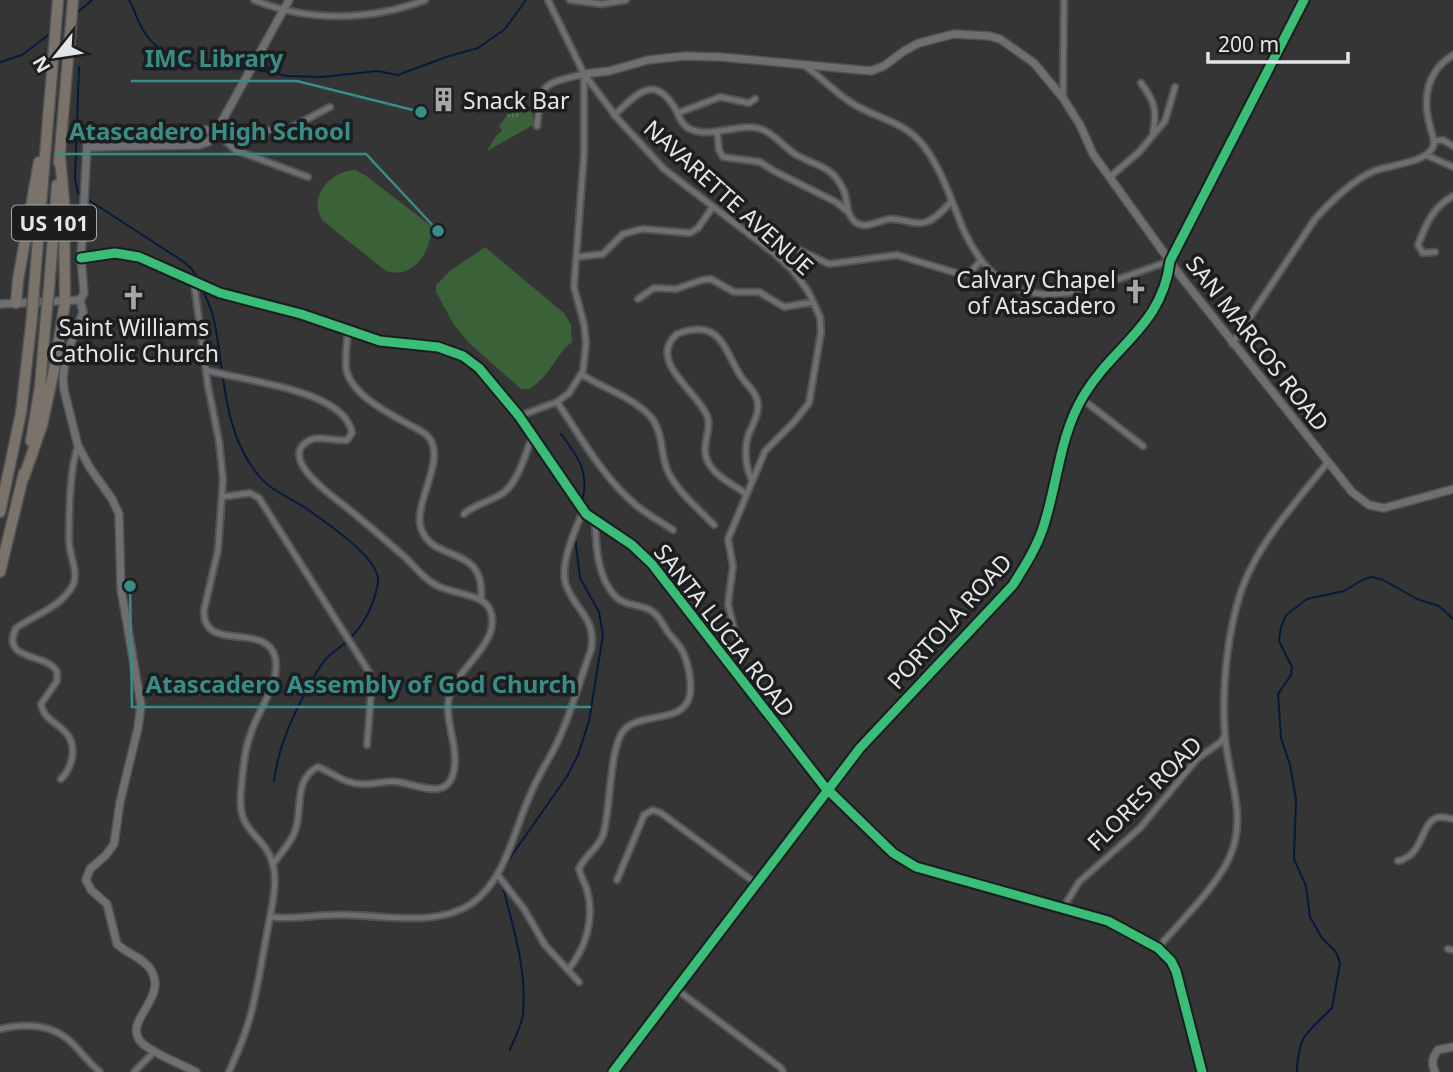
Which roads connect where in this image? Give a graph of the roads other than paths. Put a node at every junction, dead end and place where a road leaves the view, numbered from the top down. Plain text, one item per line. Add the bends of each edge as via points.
1 (58, 0) edge
2 (254, 0) edge
3 (289, 0) edge
4 (425, 0) edge
5 (548, 0) edge
6 (570, 0) edge
7 (626, 0) edge
8 (1064, 0) edge
9 (1304, 0) edge
10 (284, 9) junction
11 (75, 13) edge
12 (1453, 55) edge
13 (805, 66) junction
14 (584, 74) junction
15 (1141, 83) dead end
16 (1175, 87) dead end
17 (1063, 98) junction
18 (755, 99) dead end
19 (330, 107) dead end
20 (49, 110) junction
21 (678, 113) junction
22 (614, 115) junction
23 (537, 127) dead end
24 (717, 131) junction
25 (216, 132) junction
26 (1153, 136) junction
27 (1434, 141) junction
28 (1453, 146) edge
29 (88, 147) junction
30 (1426, 155) junction
31 (60, 158) junction
32 (1453, 167) edge
33 (308, 177) dead end
34 (1110, 177) junction
35 (1453, 195) edge
36 (951, 202) junction
37 (712, 208) junction
38 (847, 211) junction
39 (1435, 252) dead end
40 (775, 254) junction
41 (577, 257) junction
42 (81, 258) junction
43 (981, 260) junction
44 (1170, 261) junction
45 (194, 283) junction
46 (638, 299) dead end
47 (79, 300) junction
48 (65, 302) junction
49 (813, 302) junction
50 (16, 303) junction
51 (0, 304) edge
52 (348, 331) junction
53 (1232, 344) junction
54 (206, 370) junction
55 (581, 374) junction
56 (1082, 400) junction
57 (557, 402) junction
58 (519, 416) junction
59 (533, 435) junction
60 (78, 446) junction
61 (1143, 446) dead end
62 (1328, 462) junction
63 (24, 477) junction
64 (752, 481) junction
65 (1453, 488) edge
66 (745, 493) junction
67 (222, 497) junction
68 (583, 511) junction
69 (0, 512) edge
70 (464, 514) dead end
71 (596, 521) junction
72 (714, 525) dead end
73 (673, 530) dead end
74 (0, 572) edge
75 (481, 599) junction
76 (727, 661) junction
77 (1224, 736) junction
78 (367, 745) dead end
79 (61, 779) dead end
80 (828, 789) junction
81 (1453, 819) edge
82 (1398, 861) dead end
83 (273, 863) junction
84 (497, 874) junction
85 (617, 880) dead end
86 (757, 884) junction
87 (1063, 908) junction
88 (270, 917) junction
89 (1158, 948) junction
90 (568, 970) junction
91 (579, 982) dead end
92 (676, 989) junction
93 (0, 1029) edge
94 (1453, 1047) edge
95 (155, 1051) junction
96 (99, 1072) edge
97 (134, 1072) edge
98 (196, 1072) edge
99 (229, 1072) edge
100 (613, 1072) edge
101 (783, 1072) edge
102 (1202, 1072) edge
103 (1435, 1072) edge

1 - 20 highway, US 101
2 - 10 street
3 - 10 street
4 - 10 street via 357,15
5 - 14 street, NAVARETTE AVENUE
6 - 7 street via 602,4
8 - 17 street
9 - 44 street, PORTOLA ROAD
10 - 25 street
11 - 31 highway, US 101
12 - 27 street via 1436,70 1426,93
13 - 14 street, SAN MARCOS ROAD via 685,56
13 - 17 street, SAN MARCOS ROAD via 872,71 936,37 989,36 1026,56
13 - 36 street via 855,105 913,135 932,159
14 - 22 street, NAVARETTE AVENUE
14 - 23 street via 544,88
14 - 41 street
15 - 26 street via 1154,100
16 - 26 street via 1166,121
17 - 34 street, SAN MARCOS ROAD
18 - 21 street via 749,103 720,97
19 - 25 street via 280,130
20 - 50 highway
20 - 69 highway, US 101, bridge via 21,413
21 - 22 street via 670,99 648,90 636,94
21 - 24 street via 688,128
22 - 37 street, NAVARETTE AVENUE via 664,169
24 - 38 street via 723,157 760,162
24 - 38 street via 762,129 797,156 819,164 840,183
25 - 29 street via 199,145
25 - 29 street via 88,133
25 - 33 street via 235,150
26 - 34 street
27 - 28 street
27 - 30 street
29 - 42 street
30 - 32 street
30 - 53 street via 1370,173 1325,208
31 - 48 highway
31 - 63 highway, US 101, bridge via 40,387
34 - 44 street, SAN MARCOS ROAD
35 - 39 street via 1436,207 1418,245 1423,253
36 - 38 street via 929,221 919,223 889,219 862,225
36 - 43 street
37 - 40 street, NAVARETTE AVENUE
37 - 41 street via 690,233 642,229 623,234 603,254
40 - 43 street via 794,248 829,264 897,255 963,275
40 - 49 street, NAVARETTE AVENUE via 793,271
41 - 55 street via 574,287 586,343
42 - 45 street, SANTA LUCIA ROAD via 132,255
42 - 47 street via 84,293
43 - 44 street via 1010,286 1044,295 1087,288
44 - 53 street, SAN MARCOS ROAD
44 - 56 street, PORTOLA ROAD via 1154,312 1104,367
45 - 52 street, SANTA LUCIA ROAD
45 - 54 street
46 - 49 street via 649,290 676,289 708,279 734,292 760,292 784,307
47 - 48 street
47 - 60 street via 83,312 65,356 63,377
48 - 50 street
48 - 63 highway via 42,425
49 - 64 street, NAVARETTE AVENUE via 821,332 809,404 767,447
50 - 51 street
52 - 58 street, SANTA LUCIA ROAD via 457,353 479,368
52 - 75 street via 346,370 360,392 431,440 434,450 430,484 420,511 422,531 436,546 471,563 481,583
53 - 62 street, SAN MARCOS ROAD
54 - 67 street via 219,442
54 - 75 street via 303,392 331,407 347,421 352,433 347,440 314,439 304,445 300,460 314,481 403,554 426,579 448,591
55 - 57 street
55 - 72 street via 624,397 652,419 671,477
56 - 61 street
56 - 80 street, PORTOLA ROAD via 1068,429 1043,527 1013,585
57 - 58 street
57 - 73 street via 622,492
58 - 59 street, SANTA LUCIA ROAD
59 - 68 street, SANTA LUCIA ROAD
59 - 70 street via 513,482 503,493
60 - 79 street via 68,537 75,581 56,604 16,628 13,639 22,654 48,662 57,672 57,681 41,704 44,714 71,742 71,764
60 - 95 street via 119,514 121,589 141,705 114,844 90,869 86,880 107,904 117,944 145,963 153,975 153,996 136,1028 139,1040
62 - 65 street, SAN MARCOS ROAD via 1358,498 1378,508
62 - 77 street via 1265,545 1245,580 1224,680
63 - 74 highway, US 101
64 - 66 street, NAVARETTE AVENUE
64 - 66 street via 746,447 758,411 756,396 718,337 702,331 677,334 668,358 706,414 706,458 718,474
66 - 76 street, NAVARETTE AVENUE via 728,539 733,566 729,604 737,649
67 - 78 street via 255,494 369,672
67 - 83 street via 205,619 217,634 263,642 275,656 270,688 247,745 240,805 246,825
68 - 71 street, SANTA LUCIA ROAD
68 - 84 street via 565,576 590,624 591,650 557,744
71 - 76 street, SANTA LUCIA ROAD via 652,564
71 - 90 street via 600,567 609,587 624,603 648,608 659,618 684,654 691,693 678,711 641,719 621,734 603,833 579,869 590,915 578,957
75 - 83 street via 491,611 492,624 451,691 448,719 455,764 448,781 439,789 428,790 392,781 356,784 318,767 311,770 301,788 293,836
76 - 80 street, SANTA LUCIA ROAD
77 - 87 street, FLORES ROAD via 1197,759 1140,828 1079,882
77 - 89 street via 1237,801 1234,846 1211,885
80 - 86 street, PORTOLA ROAD
80 - 87 street, SANTA LUCIA ROAD via 906,863
81 - 82 street via 1432,820 1415,850
83 - 88 street
84 - 88 street via 474,902 444,915
84 - 90 street via 545,945
85 - 86 street via 644,815 653,810
86 - 92 street, PORTOLA ROAD
87 - 89 street, SANTA LUCIA ROAD via 1118,925
88 - 99 street via 250,1017
89 - 102 street, SANTA LUCIA ROAD via 1176,971
90 - 91 street
92 - 100 street, PORTOLA ROAD
92 - 101 street
93 - 96 street via 29,1025 56,1031
94 - 103 street via 1433,1056
95 - 97 street
95 - 98 street

